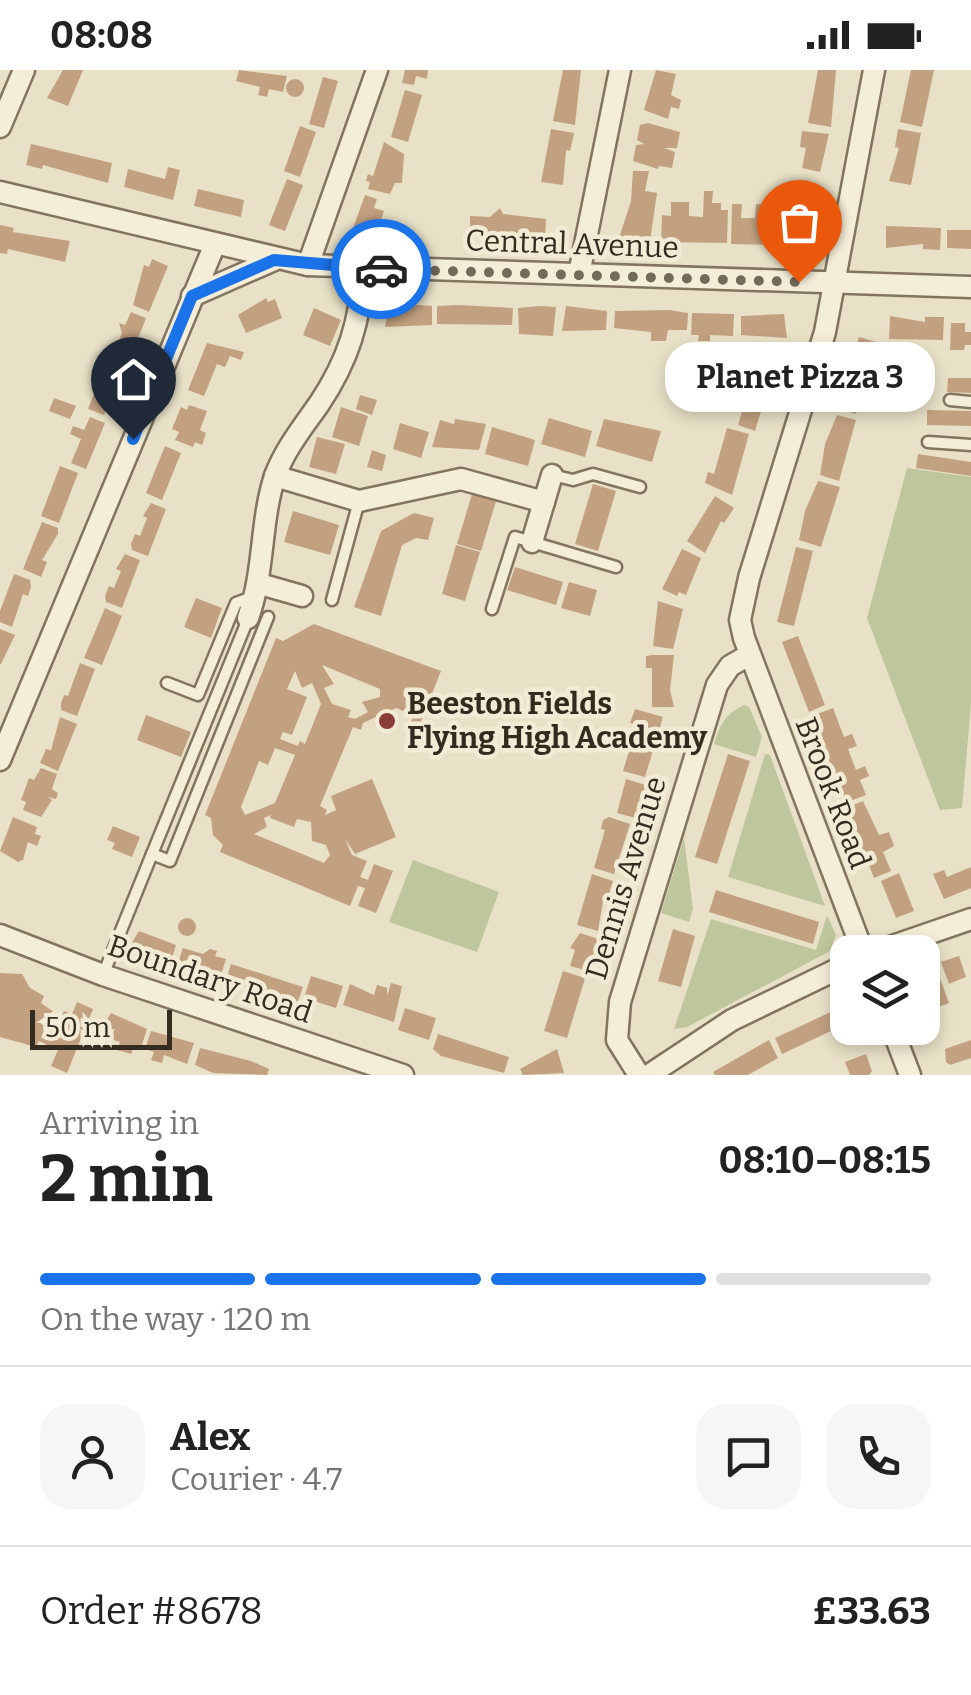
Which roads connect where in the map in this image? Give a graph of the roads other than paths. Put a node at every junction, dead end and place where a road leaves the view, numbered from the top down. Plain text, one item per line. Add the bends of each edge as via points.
1 (24, 70) edge
2 (377, 70) edge
3 (620, 70) edge
4 (874, 70) edge
5 (0, 127) edge
6 (0, 192) edge
7 (214, 244) junction
8 (274, 260) junction
9 (308, 264) junction
10 (363, 268) junction
11 (579, 274) junction
12 (836, 283) junction
13 (971, 287) edge
14 (192, 296) junction
15 (950, 400) dead end
16 (971, 402) edge
17 (928, 442) dead end
18 (971, 445) edge
19 (552, 474) joint
20 (276, 476) junction
21 (640, 487) dead end
22 (360, 500) junction
23 (544, 502) junction
24 (532, 542) junction
25 (616, 568) dead end
26 (258, 590) junction
27 (302, 596) dead end
28 (332, 600) dead end
29 (492, 609) dead end
30 (258, 618) junction
31 (749, 655) junction
32 (167, 683) dead end
33 (0, 760) edge
34 (152, 854) junction
35 (971, 919) edge
36 (856, 935) edge
37 (924, 935) edge
38 (0, 936) edge
39 (830, 973) edge
40 (103, 975) junction
41 (899, 1045) edge
42 (403, 1075) edge
43 (639, 1075) edge
44 (649, 1075) edge
45 (910, 1075) edge

1 - 5 street
2 - 9 street
3 - 11 street
4 - 12 street
6 - 7 street, Central Avenue
7 - 8 street, Central Avenue
7 - 14 street
8 - 9 street, Central Avenue
8 - 14 street
9 - 10 street, Central Avenue
10 - 11 street, Central Avenue
10 - 20 street via 352,341
11 - 12 street, Central Avenue
12 - 13 street, Central Avenue
12 - 31 street via 743,600
14 - 33 street
15 - 16 lane
17 - 18 lane
19 - 21 lane via 573,480 592,474
19 - 23 street
20 - 22 street
20 - 26 street
22 - 23 street via 461,479
22 - 28 lane
23 - 24 street
24 - 25 lane
24 - 29 lane via 515,537
26 - 27 street
26 - 30 street
26 - 32 lane via 236,603 198,695
30 - 34 lane
30 - 34 lane via 170,860
31 - 36 street, Brook Road
31 - 43 street, Dennis Avenue via 724,673 711,700 620,1002 617,1040
34 - 40 lane
35 - 37 street
38 - 40 street, Boundary Road
39 - 44 street via 732,1020
40 - 42 street, Boundary Road
41 - 45 street

